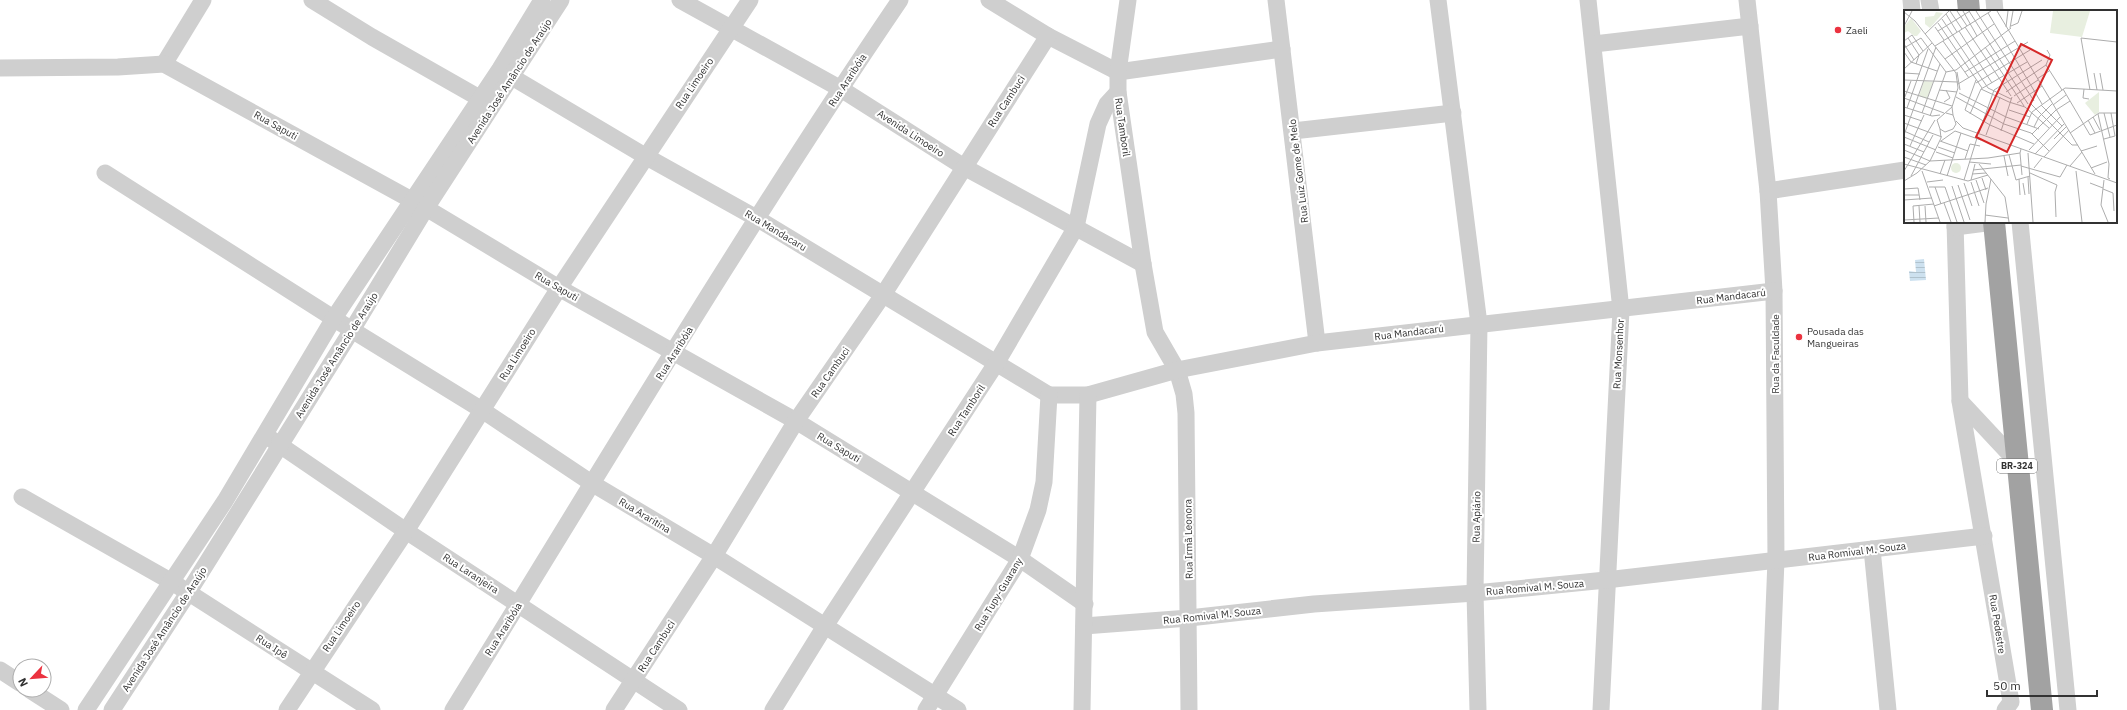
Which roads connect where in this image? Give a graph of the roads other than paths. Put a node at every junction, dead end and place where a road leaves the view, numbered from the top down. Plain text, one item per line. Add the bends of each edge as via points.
1 (203, 0) edge
2 (312, 0) edge
3 (542, 0) edge
4 (561, 0) edge
5 (680, 0) edge
6 (750, 0) edge
7 (900, 0) edge
8 (989, 0) edge
9 (1128, 0) edge
10 (1276, 0) edge
11 (1438, 0) edge
12 (1588, 0) edge
13 (1747, 0) edge
14 (1911, 0) edge
15 (1930, 0) edge
16 (1968, 0) edge
17 (1994, 0) edge
18 (1012, 7) edge
19 (1912, 10) edge
20 (1931, 10) edge
21 (1969, 10) edge
22 (1995, 10) edge
23 (1750, 26) junction
24 (731, 28) junction
25 (1048, 36) junction
26 (1594, 44) junction
27 (1282, 49) junction
28 (164, 64) junction
29 (0, 68) edge
30 (1118, 72) junction
31 (506, 73) junction
32 (841, 89) junction
33 (1118, 92) junction
34 (486, 102) junction
35 (1453, 114) junction
36 (1293, 132) junction
37 (645, 156) junction
38 (964, 167) junction
39 (1904, 170) edge
40 (105, 174) dead end
41 (1768, 191) junction
42 (419, 204) junction
43 (758, 219) junction
44 (1981, 223) edge
45 (1994, 223) edge
46 (2020, 223) edge
47 (1955, 225) edge
48 (1076, 227) junction
49 (1143, 264) junction
50 (558, 288) junction
51 (1774, 291) junction
52 (884, 295) junction
53 (1621, 310) junction
54 (334, 318) junction
55 (1479, 324) junction
56 (352, 330) junction
57 (1318, 343) junction
58 (674, 352) junction
59 (997, 362) junction
60 (1177, 370) junction
61 (1049, 395) junction
62 (1088, 395) junction
63 (1960, 401) junction
64 (482, 410) junction
65 (796, 421) junction
66 (264, 435) junction
67 (279, 445) junction
68 (2017, 462) junction
69 (593, 484) junction
70 (912, 492) junction
71 (22, 497) dead end
72 (406, 531) junction
73 (1984, 536) junction
74 (1872, 549) junction
75 (714, 556) junction
76 (1020, 558) junction
77 (1776, 560) junction
78 (1606, 580) junction
79 (172, 582) junction
80 (188, 593) junction
81 (1475, 593) junction
82 (518, 604) junction
83 (1085, 604) junction
84 (1189, 618) junction
85 (825, 626) junction
86 (1084, 626) junction
87 (0, 670) edge
88 (311, 672) junction
89 (12, 678) edge
90 (633, 680) junction
91 (936, 696) junction
92 (42, 698) edge
93 (61, 710) edge
94 (86, 710) edge
95 (112, 710) edge
96 (287, 710) edge
97 (372, 710) edge
98 (453, 710) edge
99 (614, 710) edge
100 (679, 710) edge
101 (773, 710) edge
102 (926, 710) edge
103 (958, 710) edge
104 (1082, 710) edge
105 (1189, 710) edge
106 (1478, 710) edge
107 (1601, 710) edge
108 (1770, 710) edge
109 (1888, 710) edge
110 (2005, 710) edge
111 (2042, 710) edge
112 (2068, 710) edge

1 - 28 street
2 - 34 street via 372,38
3 - 31 street
4 - 31 street, Avenida José Amâncio de Araújo
5 - 24 street, Avenida Limoeiro
6 - 24 street, Rua Limoeiro
7 - 32 street, Rua Araribóia
8 - 18 street
9 - 30 street, Rua Tamboril
10 - 27 street, Rua Luiz Gome de Melo
11 - 35 street, Rua Apiário
12 - 26 street, Rua Monsenhor
13 - 23 street, Rua da Faculdade
14 - 19 street
15 - 20 street
16 - 21 highway
17 - 22 street
18 - 25 street
23 - 26 street
23 - 41 street, Rua da Faculdade
24 - 32 street, Avenida Limoeiro
24 - 37 street, Rua Limoeiro
25 - 30 street
25 - 38 street, Rua Cambuci
26 - 53 street, Rua Monsenhor
27 - 30 street
27 - 36 street, Rua Luiz Gome de Melo
28 - 29 street
28 - 42 street, Rua Saputi
30 - 33 street, Rua Tamboril
31 - 34 street, Avenida José Amâncio de Araújo
31 - 37 street, Rua Mandacaru
32 - 38 street, Avenida Limoeiro
32 - 43 street, Rua Araribóia
33 - 48 street, Rua Tamboril via 1107,104 1100,120
33 - 49 street, Rua Tamboril
34 - 42 street, Avenida José Amâncio de Araújo
35 - 36 street
35 - 55 street, Rua Apiário
36 - 57 street, Rua Luiz Gome de Melo
37 - 43 street, Rua Mandacaru
37 - 50 street, Rua Limoeiro
38 - 48 street, Avenida Limoeiro
38 - 52 street, Rua Cambuci
39 - 41 street
40 - 54 street, Rua Araritina
41 - 51 street, Rua da Faculdade
42 - 50 street, Rua Saputi
42 - 54 street
42 - 56 street, Avenida José Amâncio de Araújo
43 - 52 street, Rua Mandacaru
43 - 58 street, Rua Araribóia
44 - 47 street
45 - 68 highway, BR-324
46 - 112 street
47 - 63 street, Rua Pedestre
48 - 49 street, Avenida Limoeiro
48 - 59 street, Rua Tamboril
49 - 60 street, Rua Tamboril via 1155,332
50 - 58 street, Rua Saputi
50 - 64 street, Rua Limoeiro
51 - 53 street, Rua Mandacarú
51 - 77 street, Rua da Faculdade
52 - 59 street, Rua Mandacaru
52 - 65 street, Rua Cambuci
53 - 55 street, Rua Mandacarú
53 - 78 street, Rua Monsenhor
54 - 56 street, Rua Araritina
54 - 66 street
55 - 57 street, Rua Mandacarú
55 - 81 street, Rua Apiário
56 - 64 street, Rua Araritina
56 - 67 street, Avenida José Amâncio de Araújo
57 - 60 street, Rua Mandacarú
58 - 65 street, Rua Saputi
58 - 69 street, Rua Araribóia
59 - 61 street, Rua Mandacaru
59 - 70 street, Rua Tamboril
60 - 62 street, Rua Mandacarú
60 - 84 street, Rua Irmã Leonora via 1186,413
61 - 62 street, Rua Mandacarú
61 - 76 street, Rua Tupy-Guarany via 1044,482 1038,510
62 - 83 street
63 - 68 street
63 - 73 street, Rua Pedestre
64 - 69 street, Rua Araritina
64 - 72 street, Rua Limoeiro
65 - 70 street, Rua Saputi
65 - 75 street, Rua Cambuci
66 - 67 street, Rua Laranjeira
66 - 79 street
67 - 72 street, Rua Laranjeira
67 - 80 street, Avenida José Amâncio de Araújo
68 - 111 highway, BR-324
69 - 75 street, Rua Araritina
69 - 82 street, Rua Araribóia
70 - 76 street, Rua Saputi
70 - 85 street, Rua Tamboril
71 - 79 street, Rua Ipê
72 - 82 street, Rua Laranjeira
72 - 88 street, Rua Limoeiro
73 - 74 street, Rua Romival M. Souza
73 - 110 street, Rua Pedestre via 2011,702
74 - 77 street, Rua Romival M. Souza
74 - 109 street
75 - 85 street, Rua Araritina
75 - 90 street, Rua Cambuci
76 - 83 street, Rua Saputi
76 - 91 street, Rua Tupy-Guarany
77 - 78 street, Rua Romival M. Souza
77 - 108 street, Rua da Faculdade
78 - 81 street, Rua Romival M. Souza
78 - 107 street, Rua Monsenhor
79 - 80 street, Rua Ipê
79 - 94 street
80 - 88 street, Rua Ipê
80 - 95 street, Avenida José Amâncio de Araújo
81 - 84 street, Rua Romival M. Souza via 1314,604
81 - 106 street, Rua Apiário
82 - 90 street, Rua Laranjeira
82 - 98 street, Rua Araribóia
83 - 86 street
84 - 86 street, Rua Romival M. Souza
84 - 105 street, Rua Irmã Leonora
85 - 91 street, Rua Araritina
85 - 101 street, Rua Tamboril
86 - 104 street
87 - 89 street
88 - 96 street, Rua Limoeiro
88 - 97 street, Rua Ipê
90 - 99 street, Rua Cambuci
90 - 100 street, Rua Laranjeira
91 - 102 street, Rua Tupy-Guarany
91 - 103 street, Rua Araritina
92 - 93 street

